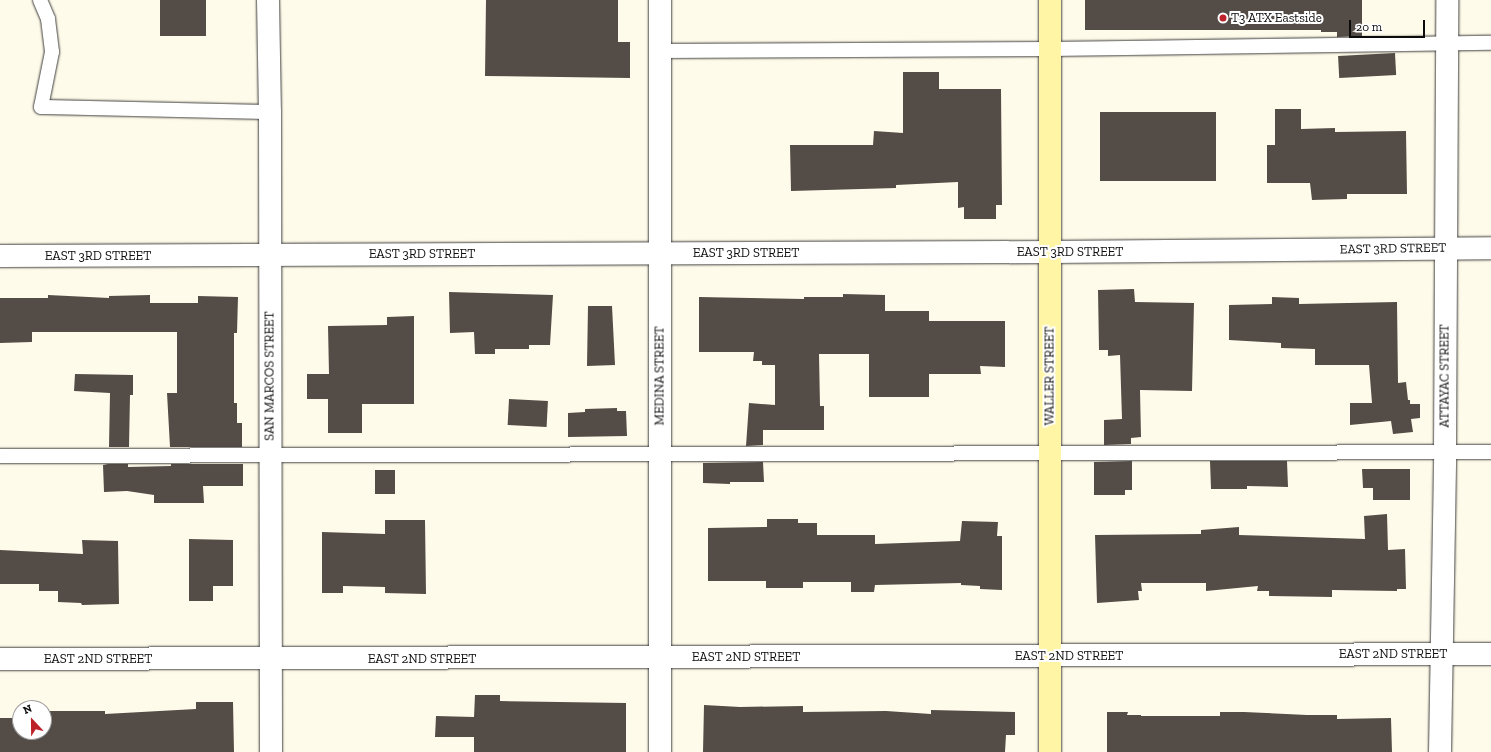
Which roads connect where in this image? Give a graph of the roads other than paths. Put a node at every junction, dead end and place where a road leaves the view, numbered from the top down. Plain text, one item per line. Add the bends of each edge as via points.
1 (40, 0) edge
2 (268, 0) edge
3 (660, 0) edge
4 (1050, 0) edge
5 (1447, 0) edge
6 (1446, 43) junction
7 (1491, 43) edge
8 (1050, 49) junction
9 (660, 51) junction
10 (270, 112) junction
11 (1491, 248) edge
12 (1445, 249) junction
13 (1050, 252) junction
14 (660, 254) junction
15 (271, 255) junction
16 (0, 256) edge
17 (1445, 452) junction
18 (1491, 452) edge
19 (1050, 453) junction
20 (660, 455) junction
21 (0, 456) edge
22 (271, 456) junction
23 (1442, 654) junction
24 (1491, 654) edge
25 (1050, 656) junction
26 (660, 658) junction
27 (0, 659) edge
28 (271, 659) junction
29 (271, 752) edge
30 (660, 752) edge
31 (1050, 752) edge
32 (1440, 752) edge

1 - 10 lane via 48,19 52,52 41,107
2 - 10 street, SAN MARCOS STREET
3 - 9 street, MEDINA STREET
4 - 8 street, WALLER STREET
5 - 6 street, ATTAYAC STREET
6 - 7 lane
6 - 8 lane
6 - 12 street, ATTAYAC STREET
8 - 9 lane
8 - 13 street, WALLER STREET
9 - 14 street, MEDINA STREET
10 - 15 street, SAN MARCOS STREET
11 - 12 street, EAST 3RD STREET
12 - 13 street, EAST 3RD STREET
12 - 17 street, ATTAYAC STREET
13 - 14 street, EAST 3RD STREET
13 - 19 street, WALLER STREET
14 - 15 street, EAST 3RD STREET
14 - 20 street, MEDINA STREET
15 - 16 street, EAST 3RD STREET
15 - 22 street, SAN MARCOS STREET
17 - 18 lane
17 - 19 lane
17 - 23 street, ATTAYAC STREET
19 - 20 lane
19 - 25 street, WALLER STREET
20 - 22 lane
20 - 26 street, MEDINA STREET
21 - 22 lane
22 - 28 street, SAN MARCOS STREET
23 - 24 street, EAST 2ND STREET
23 - 25 street, EAST 2ND STREET
23 - 32 street, ATTAYAC STREET
25 - 26 street, EAST 2ND STREET
25 - 31 street, WALLER STREET
26 - 28 street, EAST 2ND STREET
26 - 30 street, MEDINA STREET
27 - 28 street, EAST 2ND STREET
28 - 29 street, SAN MARCOS STREET

